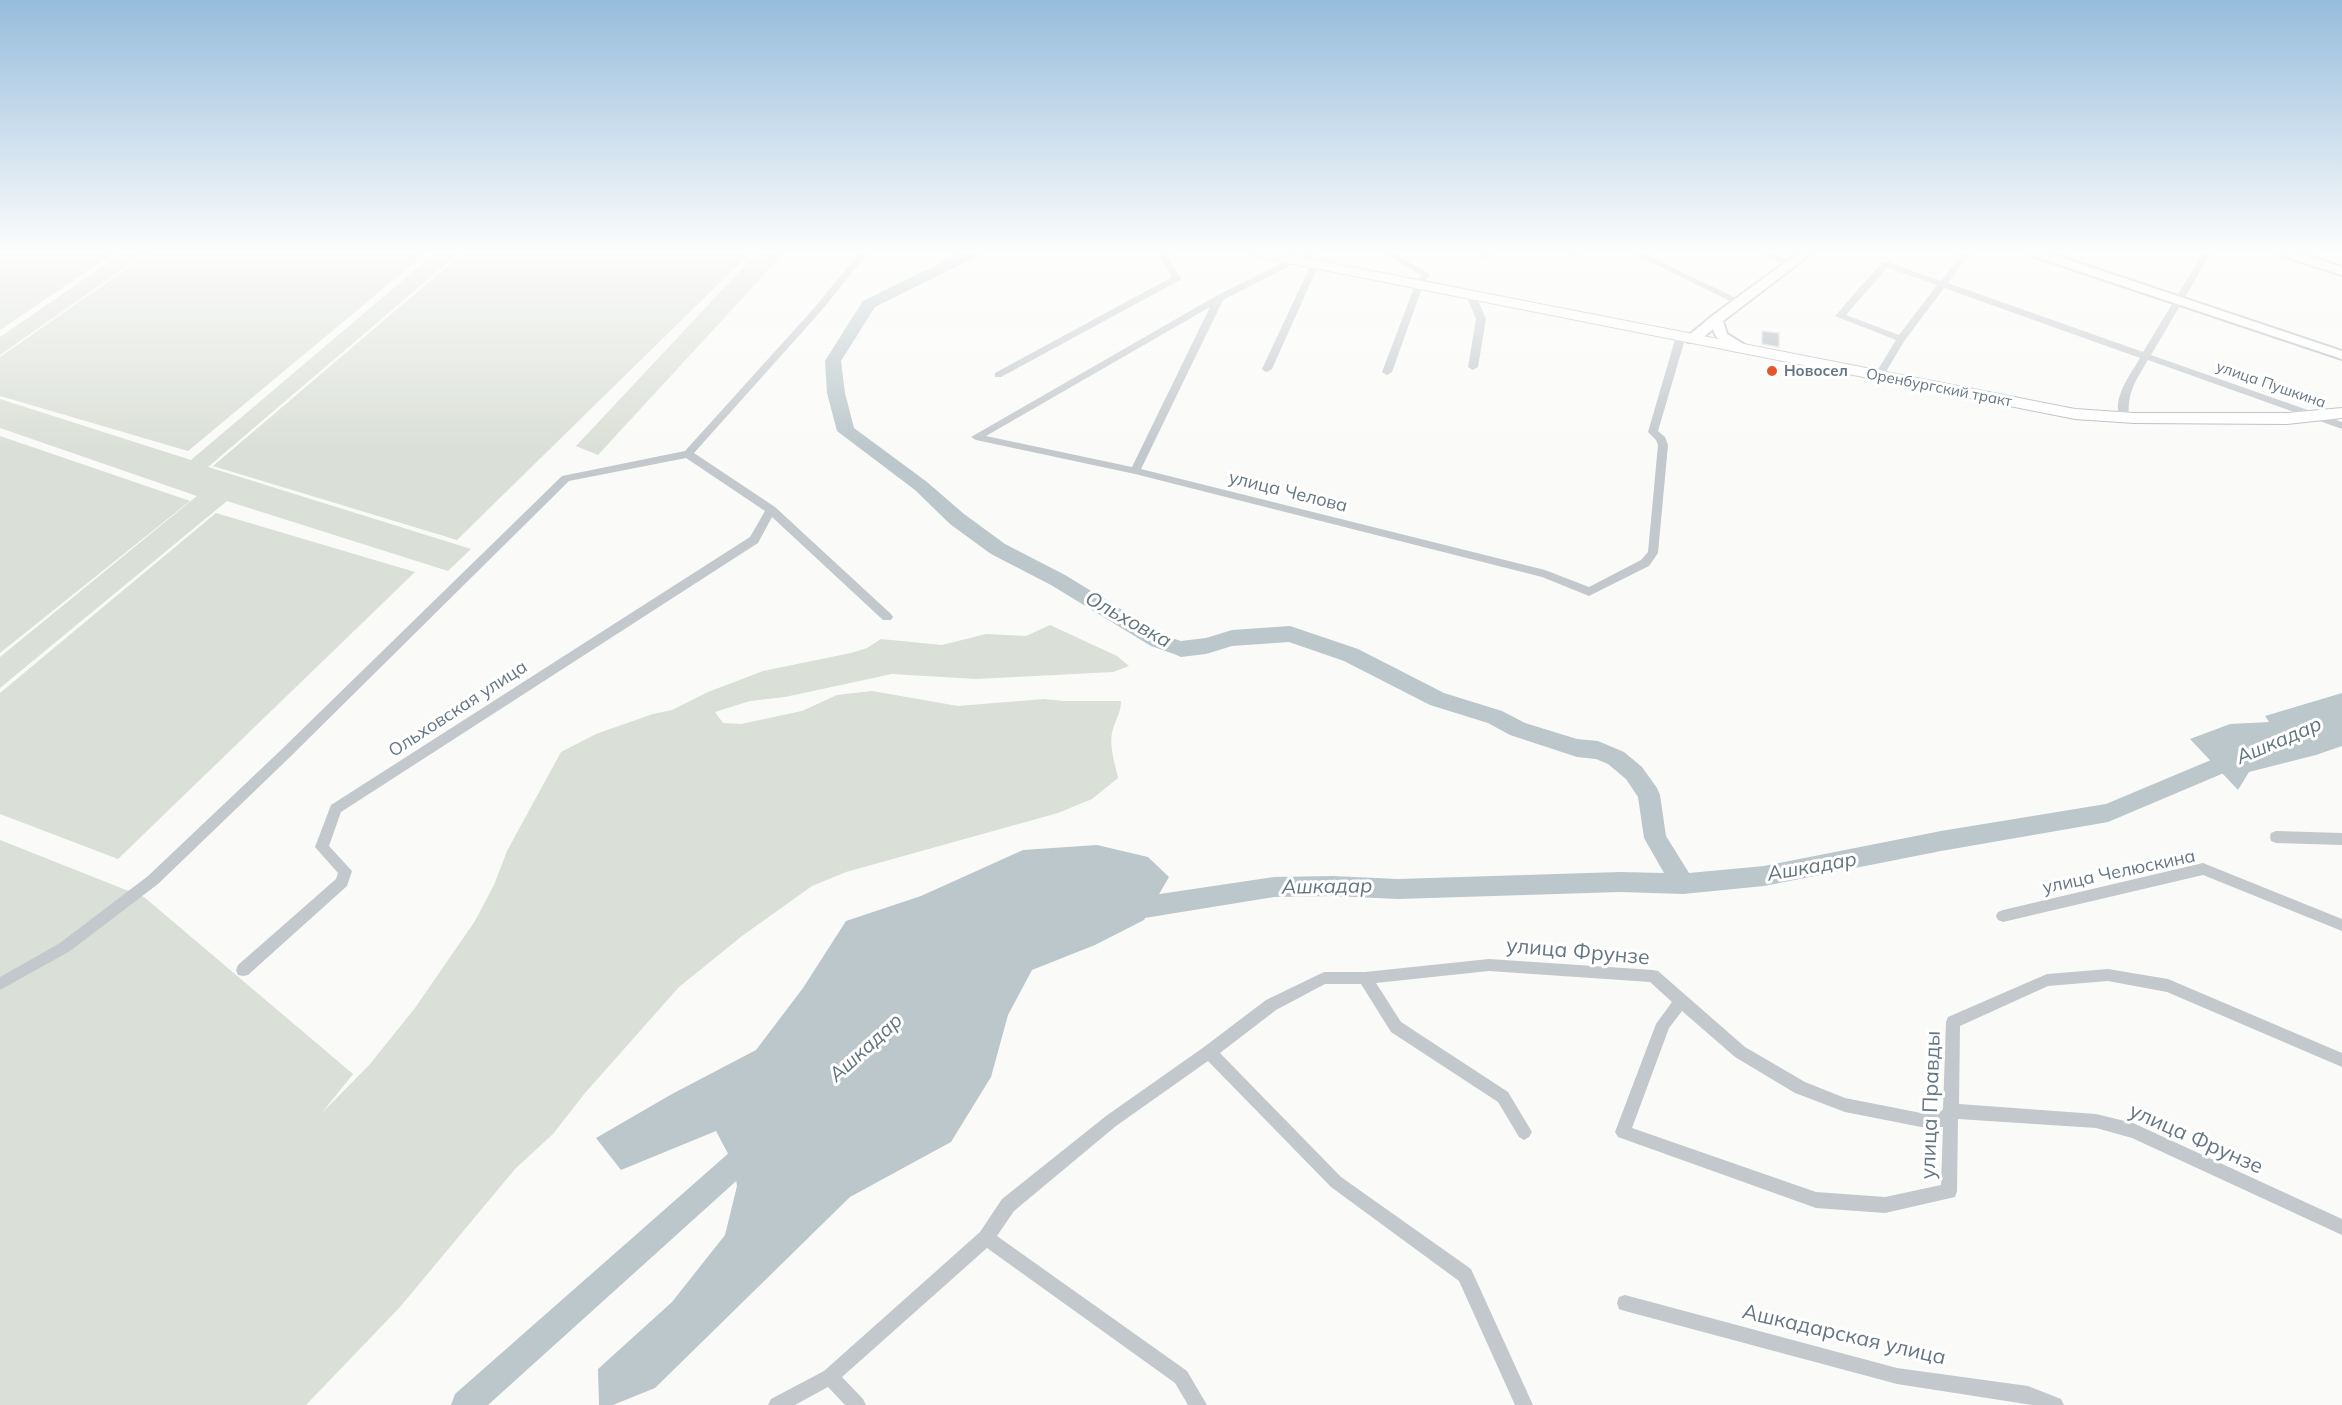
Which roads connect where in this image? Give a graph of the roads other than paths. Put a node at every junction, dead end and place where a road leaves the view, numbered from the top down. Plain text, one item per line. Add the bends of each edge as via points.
1 (809, 319) edge
2 (1102, 319) edge
3 (1183, 319) edge
4 (1209, 319) edge
5 (1284, 319) edge
6 (1407, 319) edge
7 (1481, 319) edge
8 (1592, 319) edge
9 (1847, 319) edge
10 (1916, 319) edge
11 (2038, 319) edge
12 (2167, 319) edge
13 (2233, 319) edge
14 (1716, 320) joint
15 (1687, 337) junction
16 (1901, 339) junction
17 (1740, 348) junction
18 (2342, 355) edge
19 (2145, 357) junction
20 (1473, 367) dead end
21 (1267, 369) dead end
22 (1387, 372) dead end
23 (998, 375) dead end
24 (1879, 376) junction
25 (2342, 413) edge
26 (2124, 418) junction
27 (2317, 418) junction
28 (2342, 426) edge
29 (688, 454) junction
30 (1135, 471) junction
31 (771, 510) junction
32 (887, 617) dead end
33 (2276, 837) dead end
34 (2342, 839) edge
35 (2003, 916) dead end
36 (2342, 925) edge
37 (243, 970) dead end
38 (1365, 978) junction
39 (0, 984) edge
40 (1681, 1001) junction
41 (1209, 1052) junction
42 (2342, 1060) edge
43 (1952, 1111) junction
44 (1524, 1132) dead end
45 (2342, 1227) edge
46 (986, 1238) junction
47 (1625, 1303) dead end
48 (830, 1377) junction
49 (777, 1405) edge
50 (856, 1405) edge
51 (1198, 1405) edge
52 (1524, 1405) edge
53 (2055, 1405) edge

1 - 29 street
2 - 23 street
3 - 30 street, улица Челова via 976,437
4 - 30 street
5 - 21 street
6 - 22 street
7 - 20 street
8 - 15 main road, Оренбургский тракт
9 - 16 street, улица Пушкина
10 - 16 street
11 - 19 street, улица Пушкина
12 - 19 street
13 - 18 street
14 - 15 street
14 - 17 street via 1721,336
15 - 17 main road, Оренбургский тракт
15 - 30 street, улица Челова via 1653,432 1663,445 1653,553 1645,563 1589,592 1545,574
16 - 24 street
17 - 24 main road, Оренбургский тракт
19 - 26 street via 2123,400
19 - 27 street, улица Пушкина
24 - 26 main road, Оренбургский тракт via 2075,414
25 - 27 main road, Оренбургский тракт
26 - 27 main road, Оренбургский тракт
27 - 28 street, улица Пушкина
29 - 31 street
29 - 39 street via 566,478 153,880 65,946
31 - 32 street
31 - 37 street, Ольховская улица via 754,540 336,809 322,848 345,871 342,882
33 - 34 street
35 - 36 street, улица Челюскина via 2203,869
38 - 40 street, улица Фрунзе via 1489,965 1641,975 1653,976
38 - 41 street, улица Фрунзе via 1324,978 1271,1005
38 - 44 street via 1396,1027 1503,1097
40 - 43 street, улица Фрунзе via 1740,1052 1800,1089 1845,1105 1921,1120 1942,1120
40 - 43 street, улица Правды via 1664,1024 1623,1132 1816,1200 1885,1205 1949,1191
41 - 46 street, улица Фрунзе via 1111,1121 1008,1205
41 - 52 street via 1336,1182 1465,1275
42 - 43 street, улица Правды via 2168,986 2108,975 2046,980 1953,1022
43 - 45 street, улица Фрунзе via 2096,1121 2133,1131
46 - 48 street, улица Фрунзе
46 - 51 street via 1181,1377
47 - 53 street, Ашкадарская улица via 1897,1376 2028,1395
48 - 49 street, улица Фрунзе
48 - 50 street

